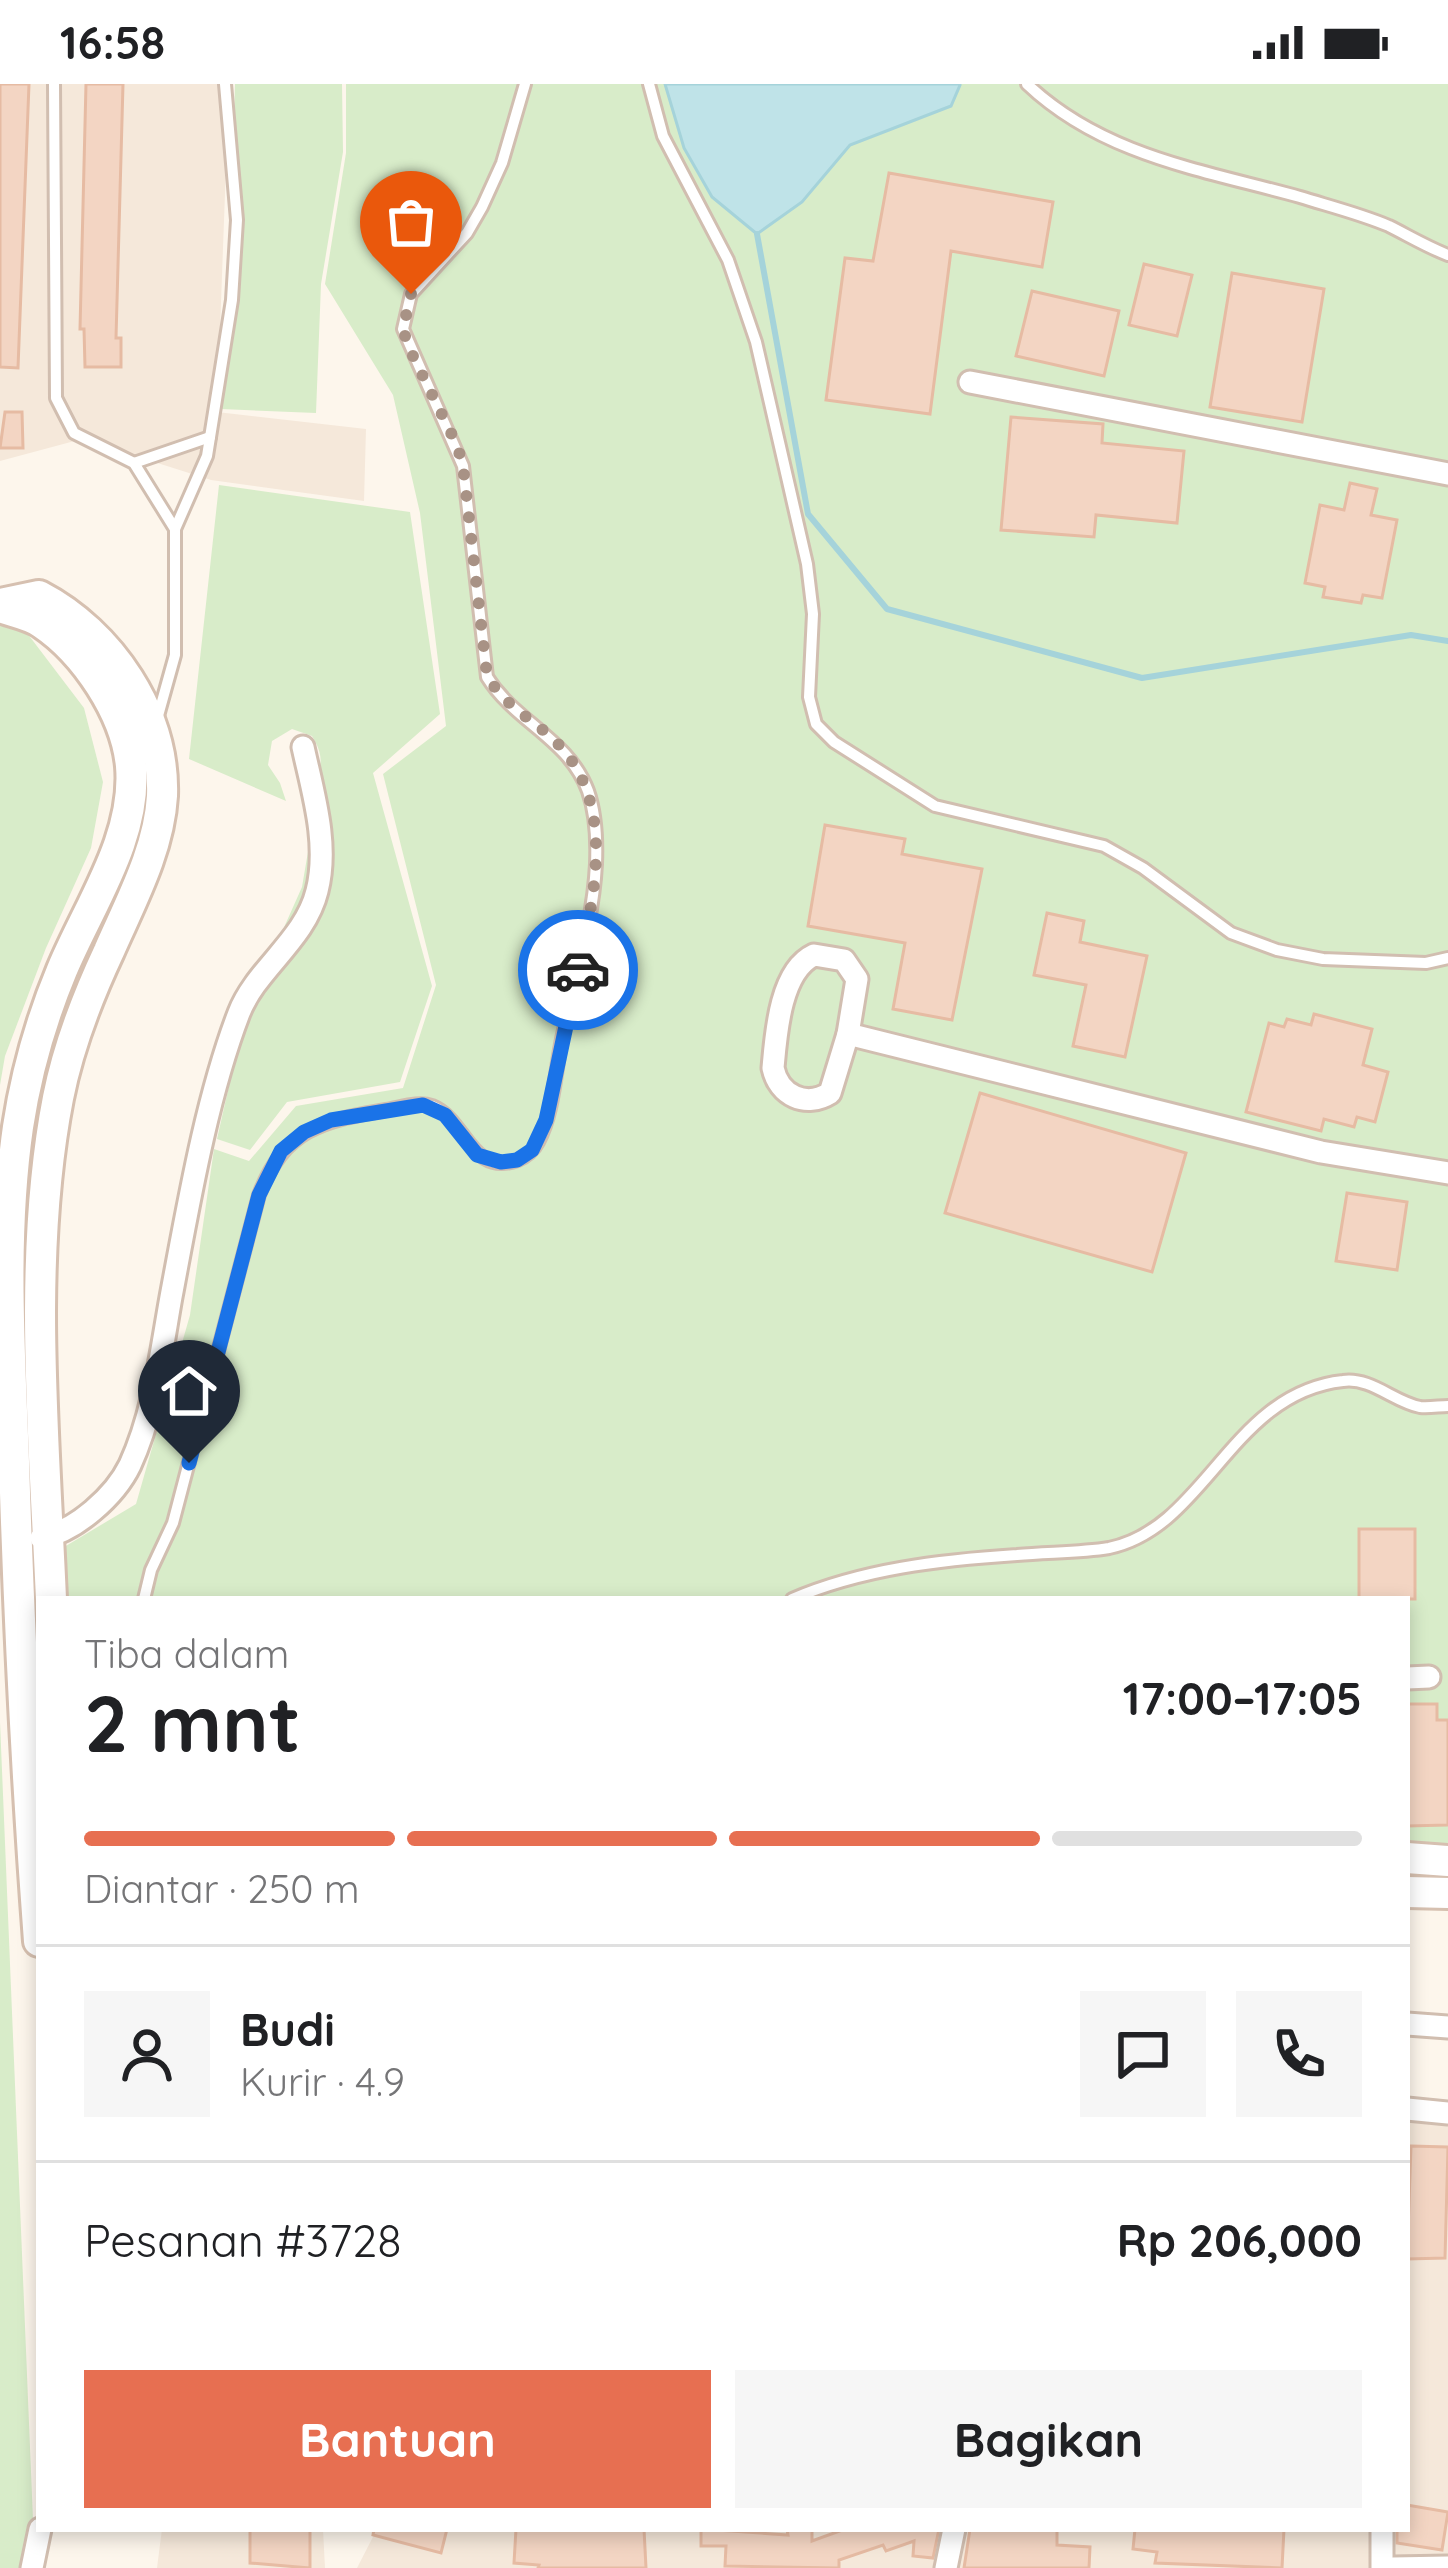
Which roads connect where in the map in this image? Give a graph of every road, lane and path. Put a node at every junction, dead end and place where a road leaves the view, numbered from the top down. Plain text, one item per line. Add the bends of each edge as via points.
1 (54, 84) edge
2 (225, 84) edge
3 (525, 84) edge
4 (649, 84) edge
5 (1028, 84) edge
6 (1448, 255) edge
7 (970, 382) dead end
8 (210, 436) junction
9 (134, 463) junction
10 (1448, 474) edge
11 (175, 529) junction
12 (0, 606) edge
13 (154, 732) junction
14 (303, 747) dead end
15 (1448, 958) edge
16 (848, 1034) junction
17 (1448, 1173) edge
18 (1448, 1406) edge
19 (48, 1538) junction
20 (16, 1541) junction
21 (50, 1596) edge
22 (145, 1596) edge
23 (800, 1596) edge
24 (1410, 1858) edge
25 (1448, 1861) edge
26 (36, 1889) edge
27 (1410, 1892) edge
28 (1448, 1893) edge
29 (1410, 2024) edge
30 (1448, 2027) edge
31 (1410, 2109) edge
32 (1448, 2113) edge
33 (39, 2532) edge
34 (953, 2532) edge
35 (1382, 2532) edge
36 (1448, 2567) edge
37 (32, 2568) edge
38 (946, 2568) edge
39 (1382, 2568) edge
40 (1394, 2568) edge

1 - 9 lane via 56,398 74,433
2 - 8 lane via 237,220
3 - 22 lane via 482,207 411,294 403,329 463,466 487,676 507,705 556,742 590,796 596,867 546,1120 532,1150 517,1160 489,1161 445,1115 419,1105 331,1120 281,1151 230,1297 173,1523
4 - 15 lane via 663,136 746,304 807,564 808,698 816,724 935,806 1104,846 1231,933 1323,959
5 - 6 lane via 1101,138 1385,224
7 - 10 street
8 - 9 lane
8 - 11 lane
9 - 11 lane
11 - 13 lane via 176,655
12 - 13 street via 39,596 76,619 133,686
12 - 20 street via 39,620 84,664 127,744 131,783 116,852 61,973 19,1120 8,1259
13 - 19 street via 162,797 156,833 78,1024 45,1178
14 - 19 street via 319,823 316,895 247,995 232,1035 185,1220 158,1372 128,1469 89,1512
16 - 16 street via 855,972 837,956 814,955 790,980 776,1082 798,1099 826,1097
16 - 17 street via 1275,1142
18 - 23 lane via 1420,1407 1348,1379 1322,1384 1254,1423 1173,1515 1140,1538 888,1570
19 - 20 street
19 - 21 street
20 - 26 street
24 - 25 street
27 - 28 street
29 - 30 street
31 - 32 street
33 - 37 street
34 - 38 street
35 - 39 street
36 - 40 street

